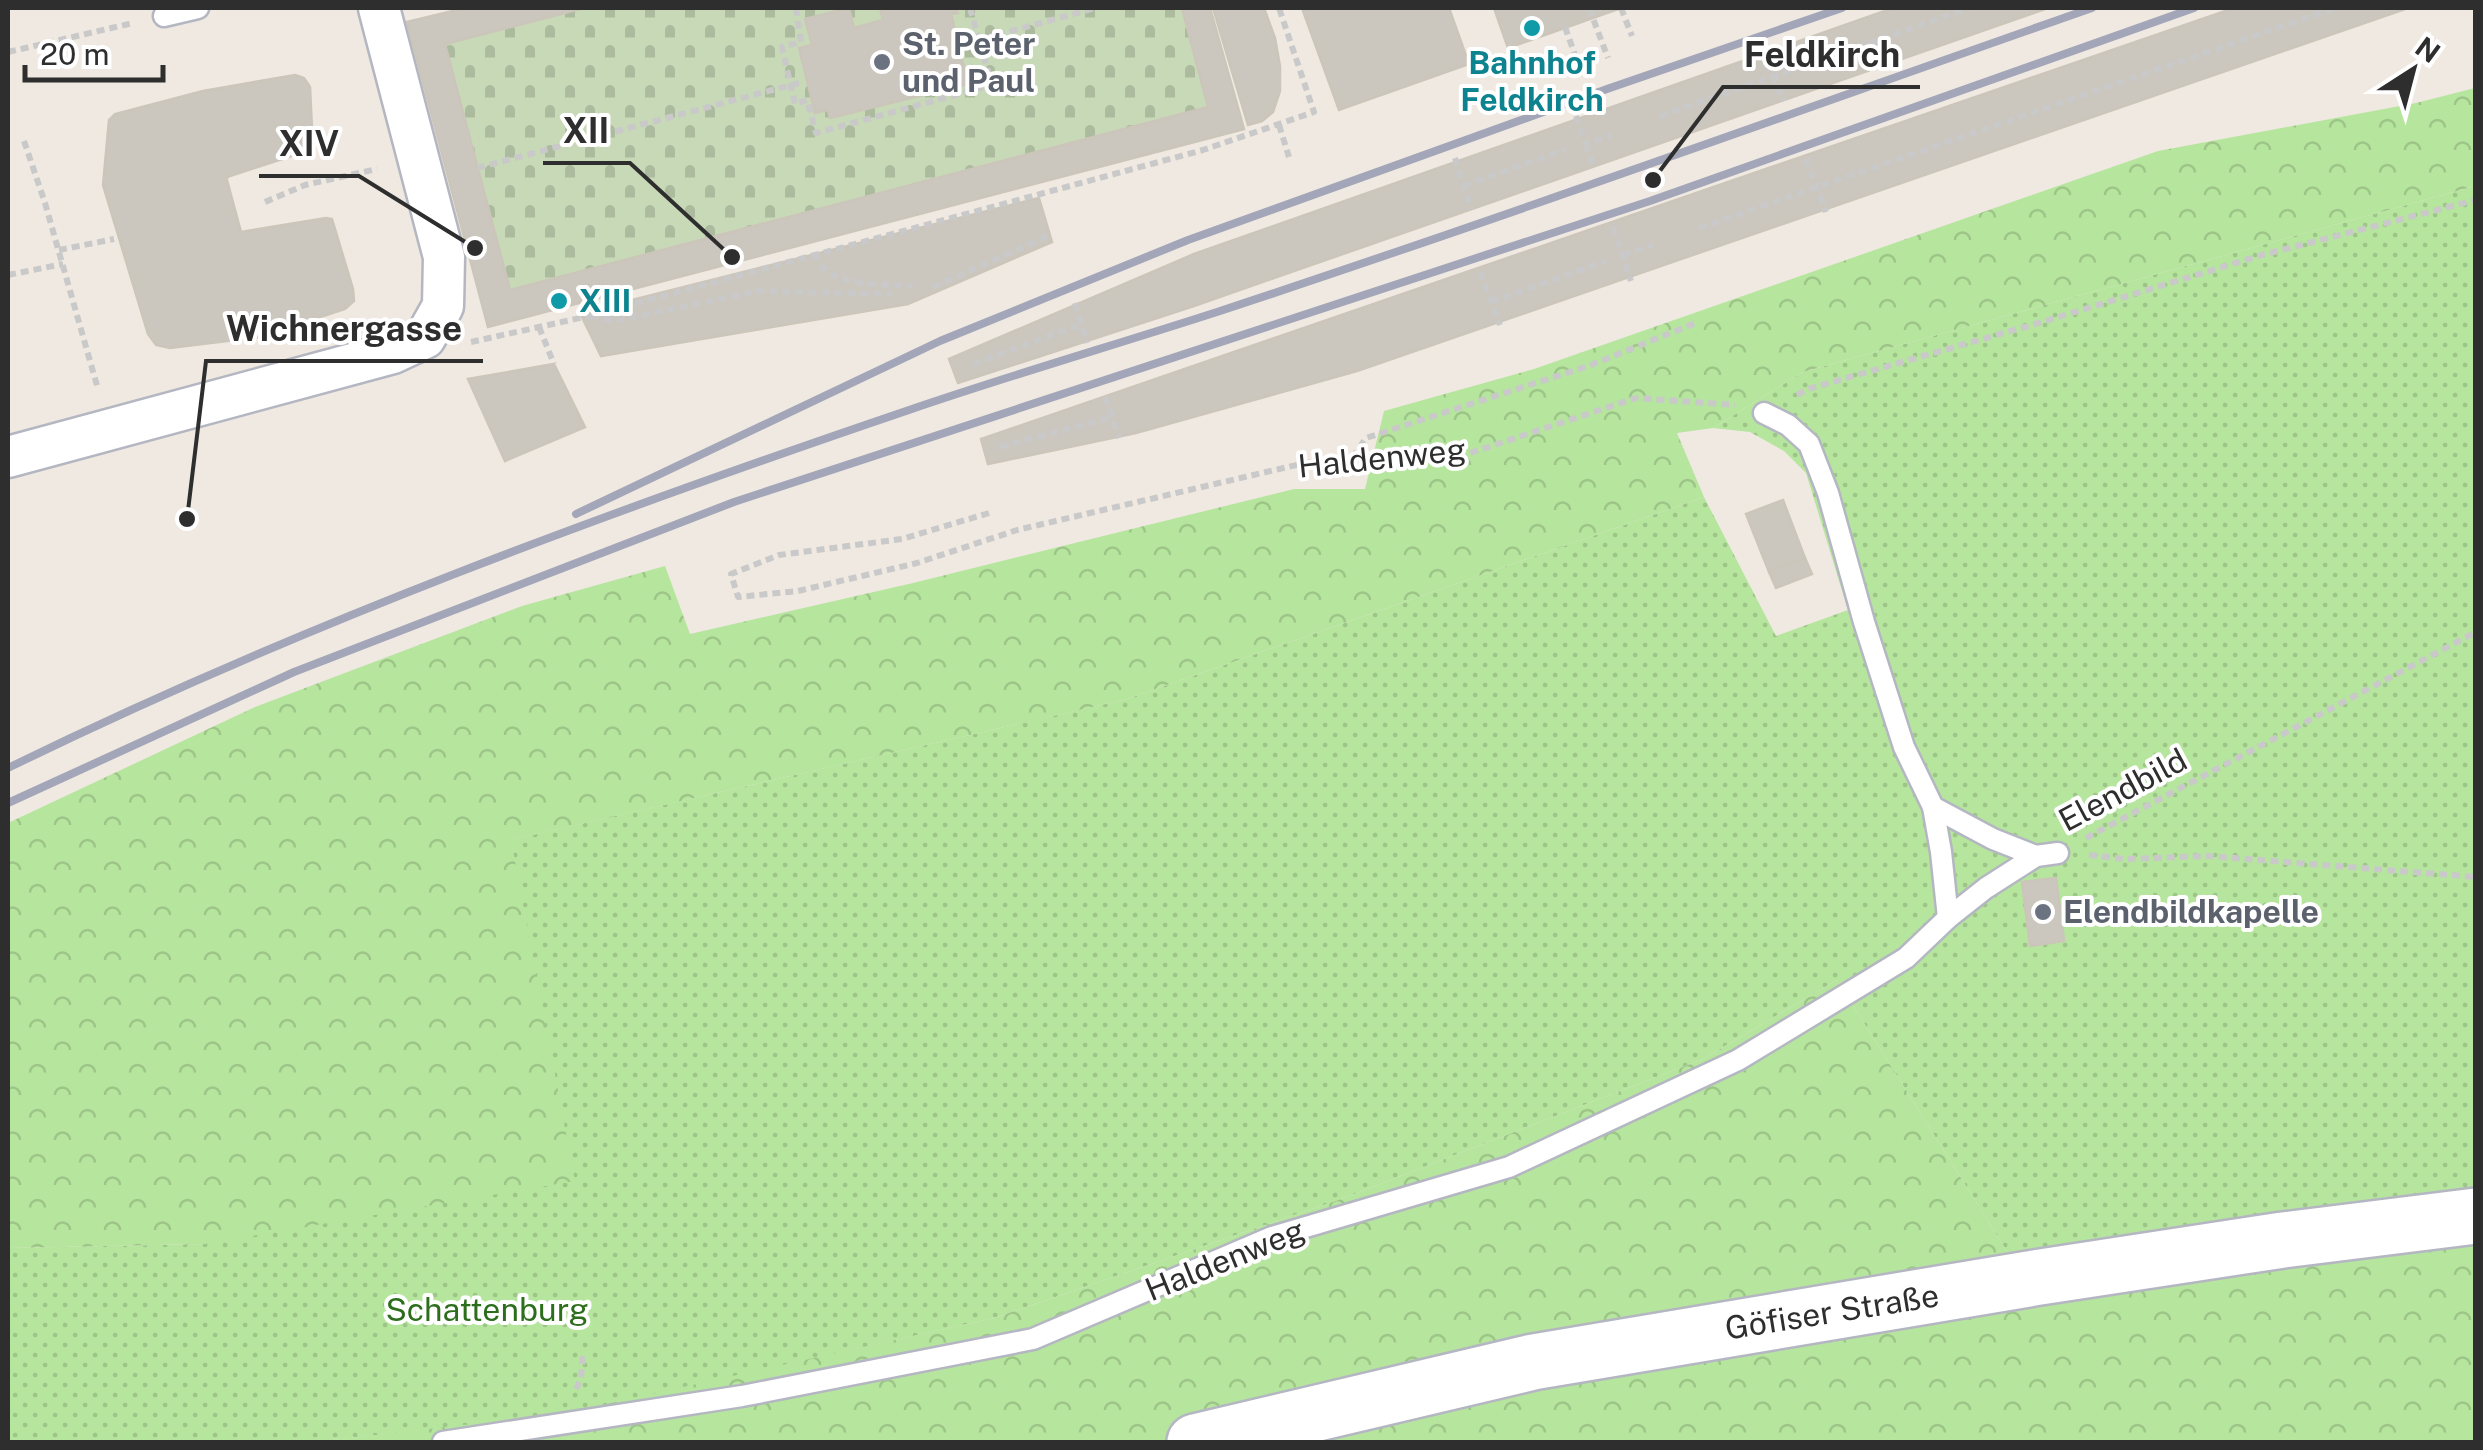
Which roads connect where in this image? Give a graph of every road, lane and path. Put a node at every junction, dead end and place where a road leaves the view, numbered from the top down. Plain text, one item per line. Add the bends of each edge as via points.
1 (198, 8) edge
2 (379, 8) edge
3 (796, 8) edge
4 (970, 8) edge
5 (1095, 8) edge
6 (1279, 8) edge
7 (1589, 8) edge
8 (1622, 8) edge
9 (1968, 8) edge
10 (2335, 8) edge
11 (164, 16) joint
12 (1565, 28) dead end
13 (1632, 36) dead end
14 (979, 40) junction
15 (1762, 50) dead end
16 (8, 52) edge
17 (1575, 55) dead end
18 (1608, 58) dead end
19 (1772, 75) junction
20 (795, 84) junction
21 (1784, 101) dead end
22 (1576, 116) dead end
23 (1660, 116) dead end
24 (1278, 125) junction
25 (1612, 135) dead end
26 (24, 142) dead end
27 (1586, 144) junction
28 (1566, 149) dead end
29 (1289, 158) dead end
30 (1455, 158) dead end
31 (1806, 158) dead end
32 (418, 160) junction
33 (1594, 167) dead end
34 (477, 168) dead end
35 (1464, 186) junction
36 (1816, 187) junction
37 (2476, 200) edge
38 (265, 202) dead end
39 (1471, 210) dead end
40 (1826, 212) dead end
41 (1613, 227) dead end
42 (1699, 228) dead end
43 (1050, 236) dead end
44 (114, 240) dead end
45 (1652, 245) dead end
46 (59, 250) junction
47 (814, 254) junction
48 (1623, 255) junction
49 (1606, 261) dead end
50 (62, 264) junction
51 (1480, 272) dead end
52 (8, 275) edge
53 (1632, 281) dead end
54 (913, 286) dead end
55 (933, 287) dead end
56 (892, 294) dead end
57 (1492, 302) junction
58 (1075, 303) dead end
59 (589, 316) junction
60 (1698, 322) dead end
61 (1082, 324) junction
62 (1500, 325) dead end
63 (539, 327) junction
64 (425, 338) junction
65 (1088, 343) dead end
66 (554, 364) dead end
67 (973, 364) dead end
68 (1106, 396) dead end
69 (1764, 412) junction
70 (1112, 417) junction
71 (110, 430) junction
72 (1119, 438) dead end
73 (1000, 447) dead end
74 (8, 458) edge
75 (1351, 459) junction
76 (989, 513) dead end
77 (2476, 632) edge
78 (1933, 807) junction
79 (2058, 852) junction
80 (2036, 856) junction
81 (2476, 877) edge
82 (1948, 918) junction
83 (2476, 1216) edge
84 (443, 1442) edge
85 (1194, 1442) edge

1 - 11 lane
2 - 32 street
3 - 20 path via 802,42 782,47
4 - 14 path
5 - 14 path
6 - 24 path via 1314,112
7 - 18 path
8 - 13 path
9 - 19 path
10 - 36 path
11 - 16 path
12 - 17 path
14 - 20 path via 992,85 816,133 807,100 795,104
15 - 19 path
19 - 21 path
19 - 23 path
20 - 34 path
22 - 27 path
24 - 29 path
24 - 47 path
25 - 27 path
26 - 46 path
27 - 33 path
28 - 35 path
30 - 35 path
31 - 36 path
32 - 38 path via 305,185
32 - 64 street via 444,257 443,306
35 - 39 path
36 - 40 path
36 - 42 path
37 - 69 path via 2262,255 1808,389
41 - 48 path
43 - 55 path
44 - 46 path
45 - 48 path
46 - 50 path
47 - 54 path via 818,266 840,280
47 - 59 path
48 - 53 path
49 - 57 path
50 - 52 path
50 - 71 path
51 - 57 path
56 - 59 path via 758,291 615,321
57 - 62 path
58 - 61 path
59 - 63 path
60 - 75 path via 1591,365 1366,438
61 - 65 path
61 - 67 path
63 - 64 path via 467,342
63 - 66 path
64 - 71 street via 394,353
68 - 70 path
69 - 75 path, Haldenweg via 1636,398 1467,454
69 - 78 lane via 1809,444 1904,747
70 - 72 path
70 - 73 path
71 - 74 street
75 - 76 path, Haldenweg via 1318,460 1017,530 917,564 798,591 738,597 731,574 780,555 902,539
77 - 79 path, Elendbild
78 - 80 lane
78 - 82 lane
79 - 80 lane, Haldenweg
79 - 81 path, Elendbild via 2125,859 2209,856
80 - 82 lane, Haldenweg
82 - 84 lane, Haldenweg via 1906,958 1738,1060 1509,1167 1272,1237 1033,1340 742,1396
83 - 85 main road, Göfiser Straße via 2264,1242 1533,1362

